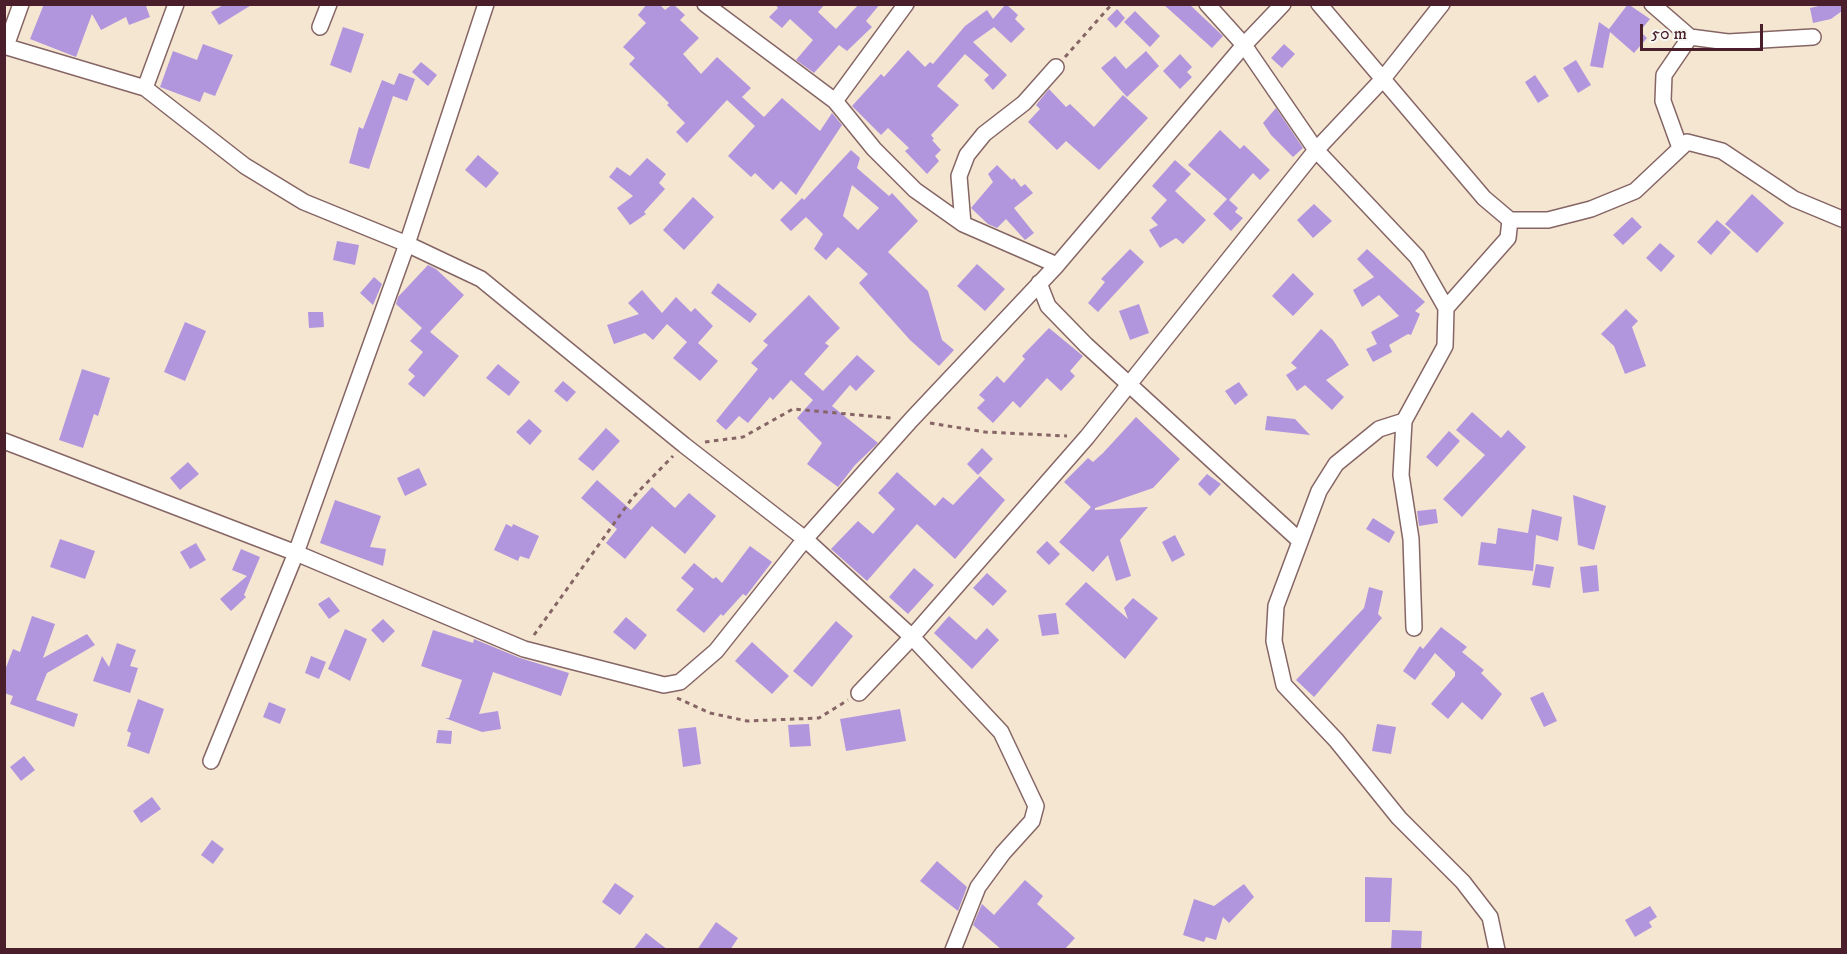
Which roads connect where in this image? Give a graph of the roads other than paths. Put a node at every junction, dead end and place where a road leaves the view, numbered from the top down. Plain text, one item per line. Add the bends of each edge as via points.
1 (21, 4) edge
2 (176, 4) edge
3 (329, 4) edge
4 (486, 4) edge
5 (705, 4) edge
6 (906, 4) edge
7 (1207, 4) edge
8 (1283, 4) edge
9 (1319, 4) edge
10 (1442, 4) edge
11 (1652, 4) edge
12 (320, 27) dead end
13 (1690, 37) junction
14 (1813, 37) dead end
15 (1244, 45) junction
16 (5, 46) edge
17 (1056, 67) road end
18 (1382, 80) junction
19 (145, 88) junction
20 (835, 101) junction
21 (1680, 148) junction
22 (1316, 150) junction
23 (1842, 219) edge
24 (1510, 220) junction
25 (963, 224) junction
26 (407, 244) junction
27 (1057, 265) junction
28 (1039, 284) junction
29 (1446, 308) junction
30 (1130, 384) junction
31 (1404, 421) junction
32 (4, 441) edge
33 (805, 539) junction
34 (1299, 540) junction
35 (296, 553) junction
36 (1414, 628) dead end
37 (912, 637) junction
38 (859, 693) road end
39 (211, 761) dead end
40 (953, 950) edge
41 (1497, 950) edge

1 - 16 street
2 - 19 street
3 - 12 street
4 - 26 street
5 - 20 street
6 - 20 street
7 - 15 street
8 - 15 street
9 - 18 street
10 - 18 street
11 - 13 street
13 - 14 street via 1728,42
13 - 21 street via 1664,75 1663,101
15 - 22 street
15 - 27 street
16 - 19 street
17 - 25 street via 1024,103 984,134 967,155 959,176
18 - 22 street
18 - 24 street via 1484,198
19 - 26 street via 245,166 304,202
20 - 25 street via 874,149 915,190
21 - 23 street via 1687,142 1722,151 1794,199
21 - 24 street via 1635,191 1591,209 1548,220
22 - 29 street via 1417,257
22 - 30 street
24 - 29 street via 1508,238
25 - 27 street
26 - 33 street via 481,279
26 - 35 street
27 - 28 street
28 - 30 street via 1048,306
28 - 33 street
29 - 31 street via 1444,346
30 - 34 street
30 - 37 street
31 - 34 street via 1379,429 1336,464 1319,491
31 - 36 street via 1401,475 1411,539
32 - 35 street
33 - 35 street via 716,651 680,682 664,685 524,649
33 - 37 street
34 - 41 street via 1276,606 1274,641 1284,685 1336,740 1399,818 1463,882 1490,917
35 - 39 street
37 - 38 street
37 - 40 street via 1001,732 1036,806 1032,821 978,887

